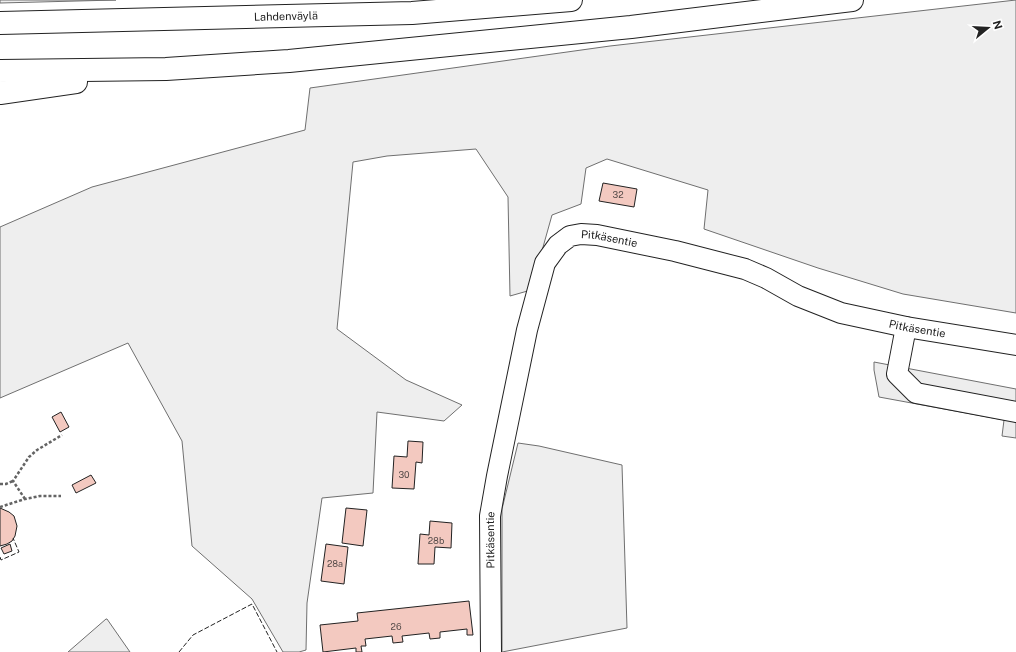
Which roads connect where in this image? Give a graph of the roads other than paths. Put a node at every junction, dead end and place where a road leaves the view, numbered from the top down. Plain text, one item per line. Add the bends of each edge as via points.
1 (571, 0) edge
2 (852, 0) edge
3 (0, 23) edge
4 (166, 69) junction
5 (0, 71) edge
6 (0, 93) edge
7 (906, 327) junction
8 (1016, 345) edge
9 (1016, 412) edge
10 (491, 652) edge

1 - 3 highway, Lahdenväylä via 412,13
2 - 4 highway via 623,28 288,61
4 - 5 highway
4 - 6 highway
7 - 8 street, Pitkäsentie
7 - 9 street via 898,374 916,393
7 - 10 street, Pitkäsentie via 840,313 798,296 766,278 724,262 597,235 570,236 558,245 545,263 527,330 490,516

